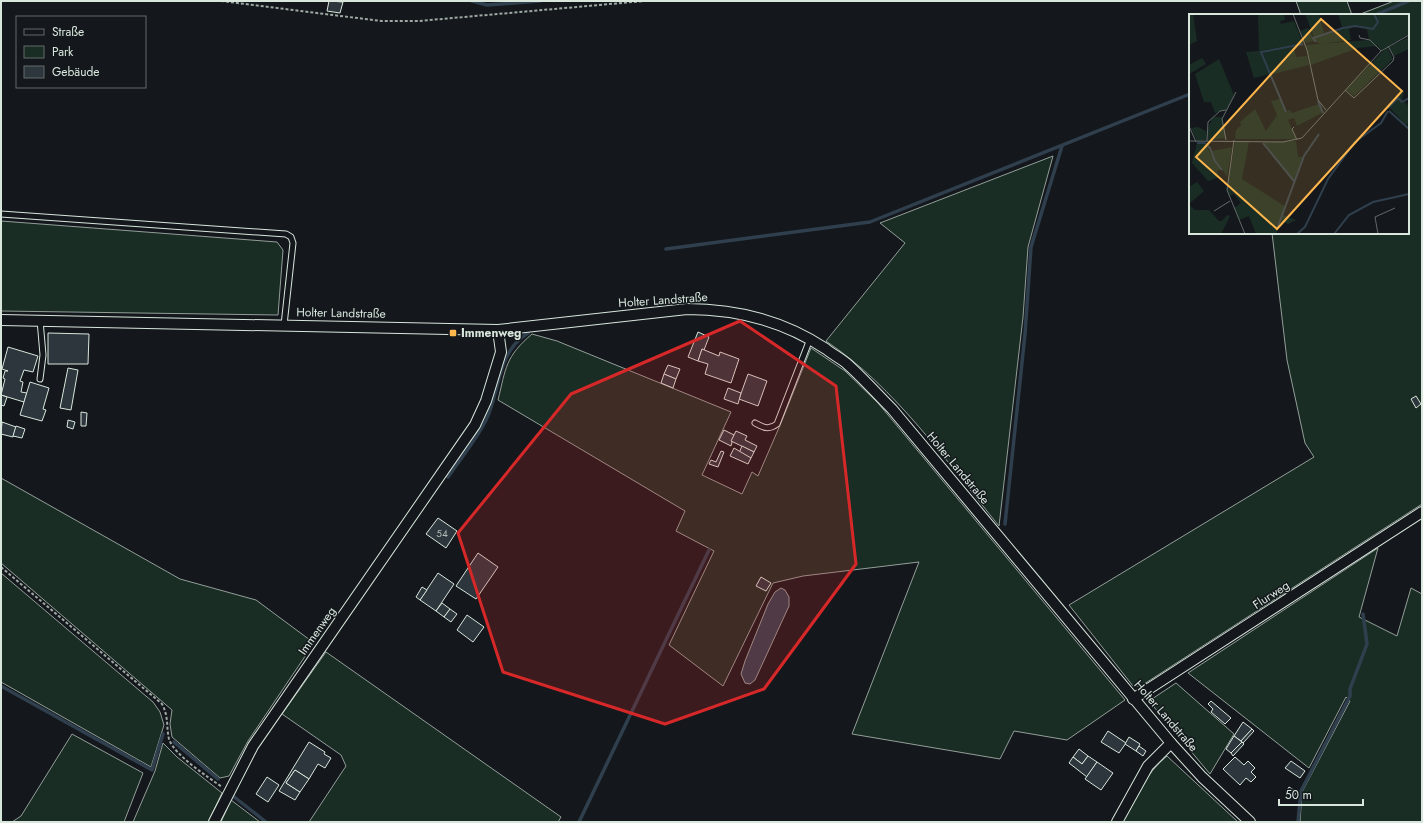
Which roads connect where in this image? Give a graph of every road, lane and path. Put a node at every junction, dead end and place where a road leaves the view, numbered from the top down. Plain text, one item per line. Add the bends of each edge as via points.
1 (221, 1) edge
2 (644, 1) edge
3 (1, 214) edge
4 (1, 320) edge
5 (40, 320) junction
6 (284, 325) junction
7 (498, 330) junction
8 (810, 339) junction
9 (40, 378) dead end
10 (755, 423) dead end
11 (1422, 512) edge
12 (1, 567) edge
13 (1134, 698) junction
14 (1171, 743) junction
15 (229, 792) junction
16 (214, 822) edge
17 (1117, 822) edge
18 (1250, 822) edge

1 - 2 path via 381,21 419,22
3 - 6 lane via 286,234 293,243
4 - 5 street, Holter Landstraße
5 - 6 street, Holter Landstraße
5 - 9 lane via 43,355
6 - 7 street, Holter Landstraße
7 - 8 street, Holter Landstraße via 686,309 712,309 778,323
7 - 15 street, Immenweg via 501,352 486,401 475,425 253,746
8 - 10 lane via 777,424 772,428 765,428
8 - 13 street, Holter Landstraße via 845,362 892,409
11 - 13 street, Flurweg
12 - 15 path via 162,704 167,713 172,746
13 - 14 street, Holter Landstraße
14 - 17 street via 1148,766
14 - 18 street, Holter Landstraße via 1202,777
15 - 16 street, Immenweg

